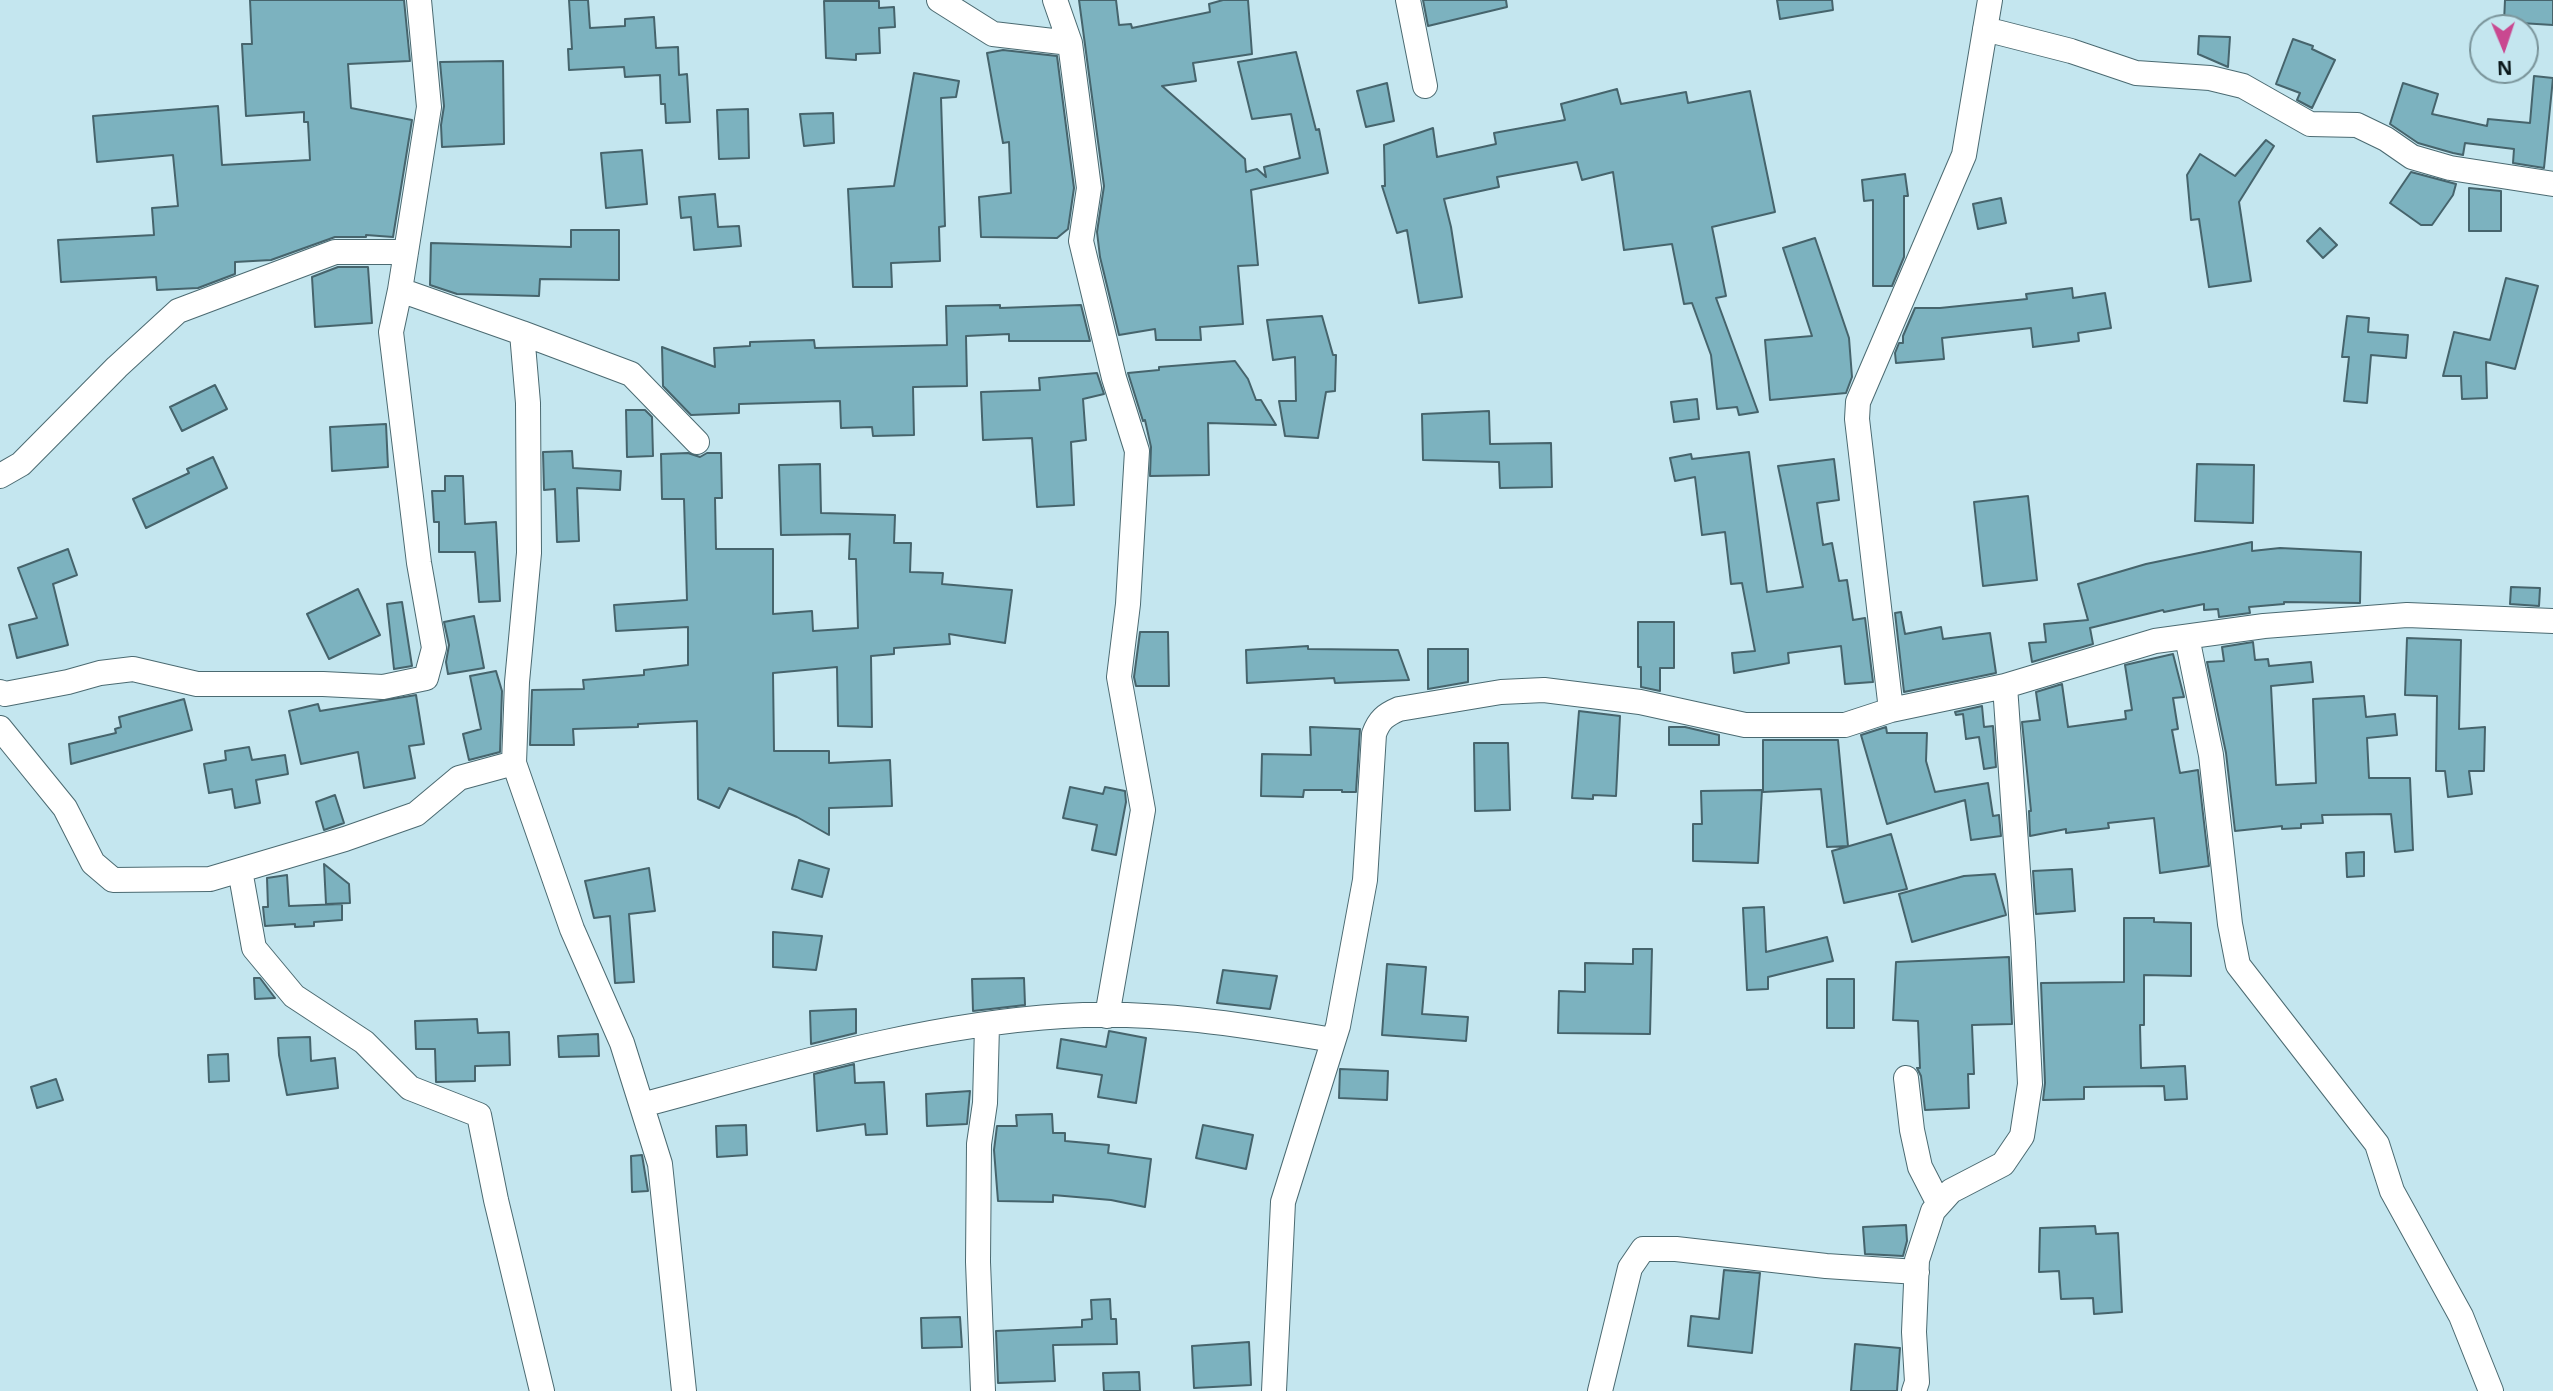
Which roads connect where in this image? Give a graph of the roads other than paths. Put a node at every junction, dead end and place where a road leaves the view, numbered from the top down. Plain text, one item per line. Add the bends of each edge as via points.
1 (419, 0) edge
2 (939, 0) edge
3 (1055, 0) edge
4 (1408, 0) edge
5 (1990, 0) edge
6 (1985, 29) junction
7 (1070, 43) junction
8 (1425, 86) dead end
9 (2553, 184) edge
10 (406, 252) junction
11 (400, 290) junction
12 (522, 333) junction
13 (697, 442) dead end
14 (0, 476) edge
15 (2553, 621) edge
16 (2187, 637) junction
17 (2005, 686) junction
18 (0, 692) edge
19 (1891, 710) junction
20 (0, 728) edge
21 (514, 763) junction
22 (240, 870) junction
23 (1107, 1016) junction
24 (987, 1026) junction
25 (1333, 1040) junction
26 (1906, 1078) dead end
27 (642, 1105) junction
28 (1939, 1204) junction
29 (1917, 1272) junction
30 (542, 1391) edge
31 (684, 1391) edge
32 (982, 1391) edge
33 (1274, 1391) edge
34 (1600, 1391) edge
35 (1914, 1391) edge
36 (2491, 1391) edge

1 - 10 street via 429,107
2 - 7 street via 993,34
3 - 7 street
4 - 8 street
5 - 6 street
6 - 9 street via 2136,73 2210,78 2243,86 2310,124 2357,125 2412,157 2450,169
6 - 19 street via 1964,155 1858,402
7 - 23 street via 1089,188 1081,241 1137,451 1119,677 1143,810
10 - 11 street
10 - 14 street via 335,252 178,311 21,464
11 - 12 street
11 - 18 street via 391,332 434,648 426,678 383,687 197,684 133,669
12 - 13 street via 631,374
12 - 21 street via 528,403 529,553
15 - 16 street via 2407,615
16 - 17 street via 2155,641
16 - 36 street via 2211,755 2238,965 2377,1144 2392,1191 2461,1316
17 - 19 street
17 - 28 street via 2030,1084 2022,1136 2003,1164 1951,1191
19 - 25 street via 1845,725 1745,726 1640,702 1544,690 1501,692 1387,714 1374,734 1365,880
20 - 22 street via 65,808 93,863 113,880 210,879
21 - 22 street via 459,778 416,814
21 - 27 street via 572,929 622,1044
22 - 30 street via 254,948 294,996 365,1042 411,1088 479,1115
23 - 24 street via 1063,1016
23 - 25 street via 1221,1021
24 - 27 street via 856,1048
24 - 32 street via 979,1157
25 - 33 street via 1283,1202
26 - 28 street via 1920,1167
27 - 31 street via 660,1164
28 - 29 street via 1917,1260
29 - 34 street via 1676,1249 1643,1250 1630,1268
29 - 35 street

